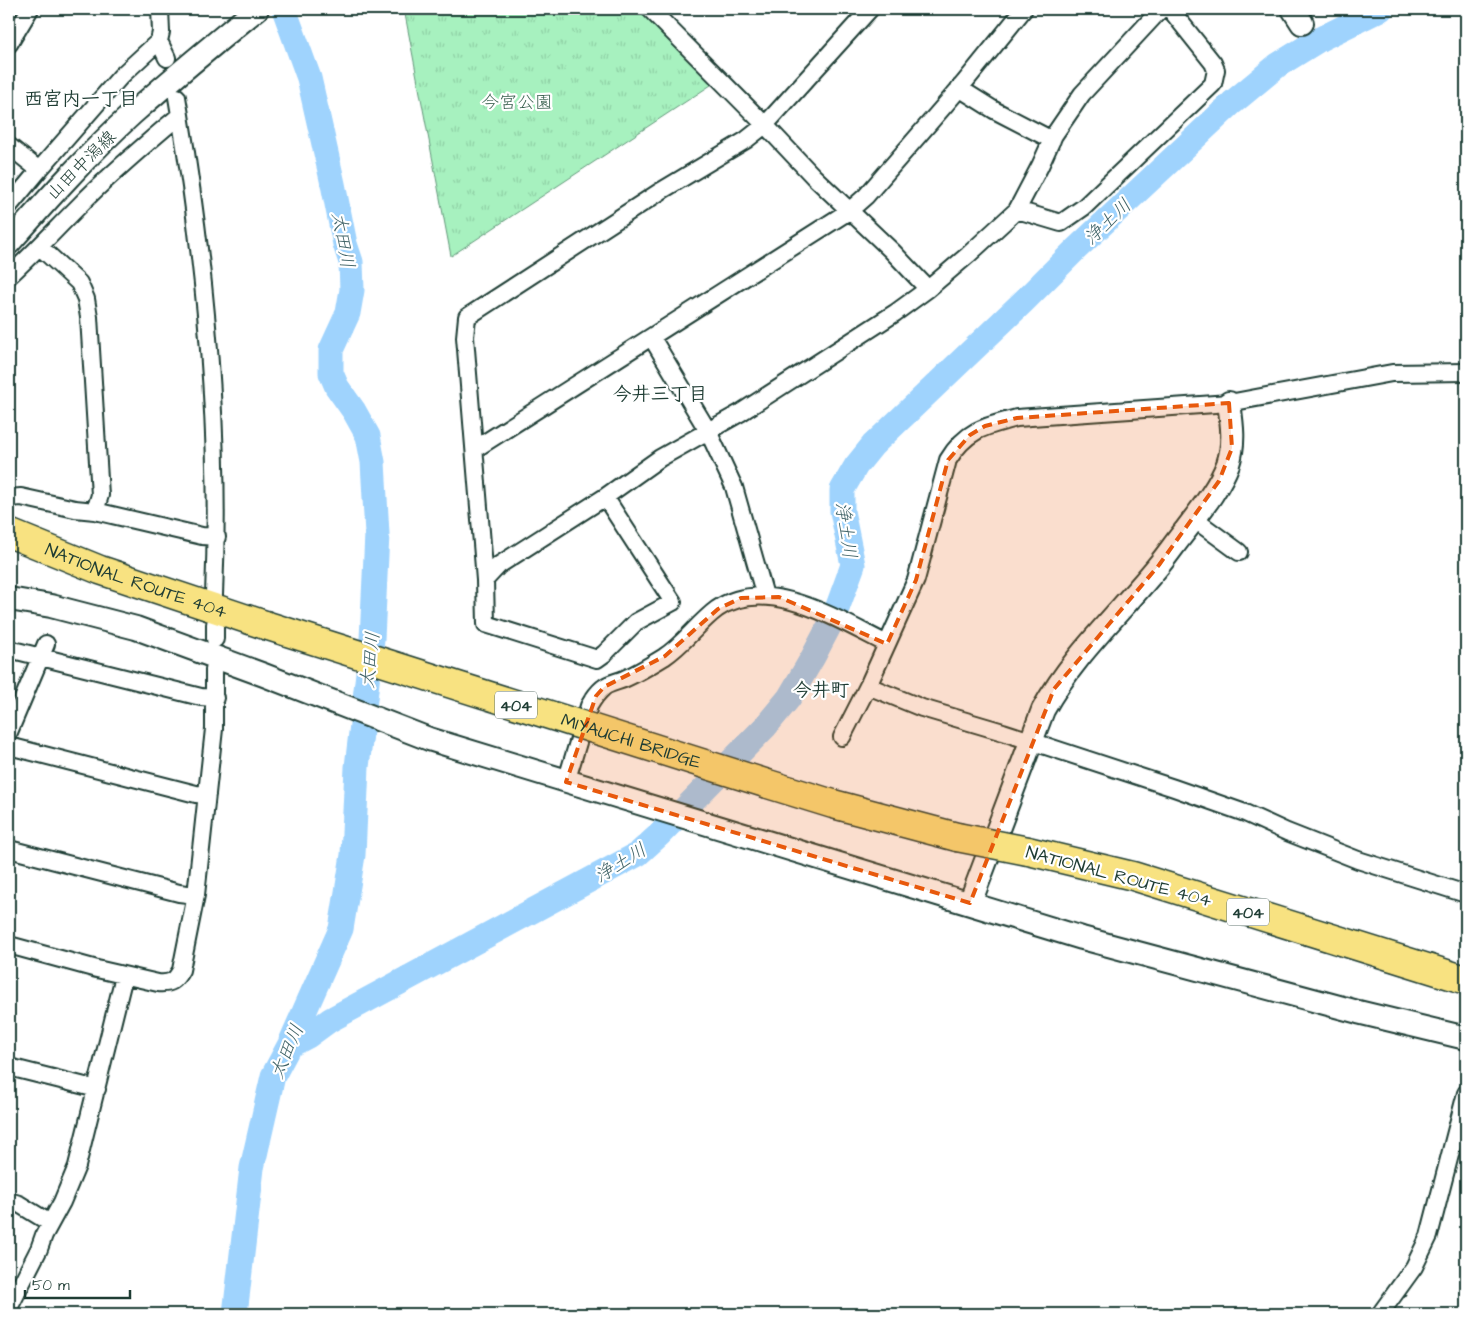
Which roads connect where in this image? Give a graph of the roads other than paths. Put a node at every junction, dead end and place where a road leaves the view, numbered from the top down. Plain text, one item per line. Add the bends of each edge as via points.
1 (30, 9) edge
2 (160, 9) edge
3 (257, 9) edge
4 (650, 9) edge
5 (870, 9) edge
6 (1024, 9) edge
7 (1161, 9) edge
8 (1170, 9) edge
9 (159, 41) junction
10 (9, 44) edge
11 (167, 58) dead end
12 (959, 88) junction
13 (177, 97) dead end
14 (180, 115) junction
15 (765, 125) junction
16 (1052, 140) junction
17 (9, 146) edge
18 (39, 170) junction
19 (9, 206) edge
20 (1017, 210) junction
21 (850, 211) junction
22 (9, 243) edge
23 (40, 247) junction
24 (9, 276) edge
25 (928, 289) junction
26 (652, 338) junction
27 (1466, 372) edge
28 (1228, 403) junction
29 (708, 431) junction
30 (474, 449) junction
31 (605, 496) junction
32 (9, 498) edge
33 (95, 511) junction
34 (1194, 519) junction
35 (9, 533) edge
36 (216, 537) junction
37 (1239, 552) dead end
38 (485, 580) junction
39 (214, 595) dead end
40 (765, 596) junction
41 (9, 599) edge
42 (265, 625) joint
43 (887, 644) junction
44 (9, 650) edge
45 (43, 650) junction
46 (214, 669) dead end
47 (868, 686) junction
48 (215, 698) junction
49 (9, 732) edge
50 (842, 737) dead end
51 (1031, 741) junction
52 (9, 746) edge
53 (566, 782) junction
54 (768, 784) joint
55 (207, 795) junction
56 (9, 849) edge
57 (1466, 894) edge
58 (196, 895) junction
59 (970, 903) junction
60 (9, 945) edge
61 (124, 976) junction
62 (1466, 980) edge
63 (1466, 1038) edge
64 (9, 1067) edge
65 (97, 1089) junction
66 (1466, 1093) edge
67 (9, 1201) edge
68 (50, 1223) junction
69 (9, 1308) edge
70 (1380, 1314) edge

1 - 10 street
2 - 9 street
3 - 22 street, 山田中潟線 via 125,121 54,191
4 - 15 street
5 - 15 street
6 - 12 street
7 - 16 street via 1082,94
8 - 20 street via 1213,63 1216,70 1213,84 1084,206 1061,223
9 - 11 street
9 - 18 street via 121,76
12 - 16 street
12 - 21 street
13 - 14 street
14 - 23 street via 93,192
14 - 36 street via 194,198 205,304 215,443
15 - 21 street
15 - 30 street via 467,317 465,346
16 - 20 street
17 - 18 street
18 - 19 street
20 - 25 street
21 - 25 street
21 - 26 street
23 - 24 street
23 - 33 street via 79,283 86,299 100,495
25 - 29 street
26 - 29 street
26 - 30 street
27 - 28 street via 1392,374
28 - 34 street via 1233,437 1228,464
28 - 43 street via 1017,418 985,426 970,435 957,445 948,460 916,580
29 - 31 street via 660,458
29 - 40 street via 734,487
30 - 38 street
31 - 38 street via 499,564
31 - 38 street via 673,602 636,622 597,659 486,624
32 - 33 street via 21,497
33 - 36 street
34 - 37 street
34 - 51 street via 1159,565 1076,659 1054,689
35 - 42 highway, NATIONAL ROUTE 404 / 404 via 100,570
36 - 39 street
40 - 43 street via 801,603
40 - 53 street via 741,598 718,609 665,656 644,670 604,687 589,706
41 - 53 street via 51,606 136,628 429,739
42 - 54 highway, MIYAUCHI BRIDGE / 404, bridge
43 - 47 street
44 - 45 street
45 - 48 street via 201,697
45 - 49 street
46 - 48 street
47 - 50 street
47 - 51 street via 922,708
48 - 55 street
51 - 57 street via 1245,813 1358,860
51 - 59 street
52 - 55 street
53 - 59 street
54 - 62 highway, NATIONAL ROUTE 404 / 404, bridge via 957,836 1133,876
55 - 58 street
56 - 58 street
58 - 61 street via 181,970 175,980 168,984
59 - 63 street via 1210,973
60 - 61 street
61 - 65 street
64 - 65 street
65 - 68 street via 78,1166
66 - 70 street via 1429,1236 1414,1267
67 - 68 street
68 - 69 street

